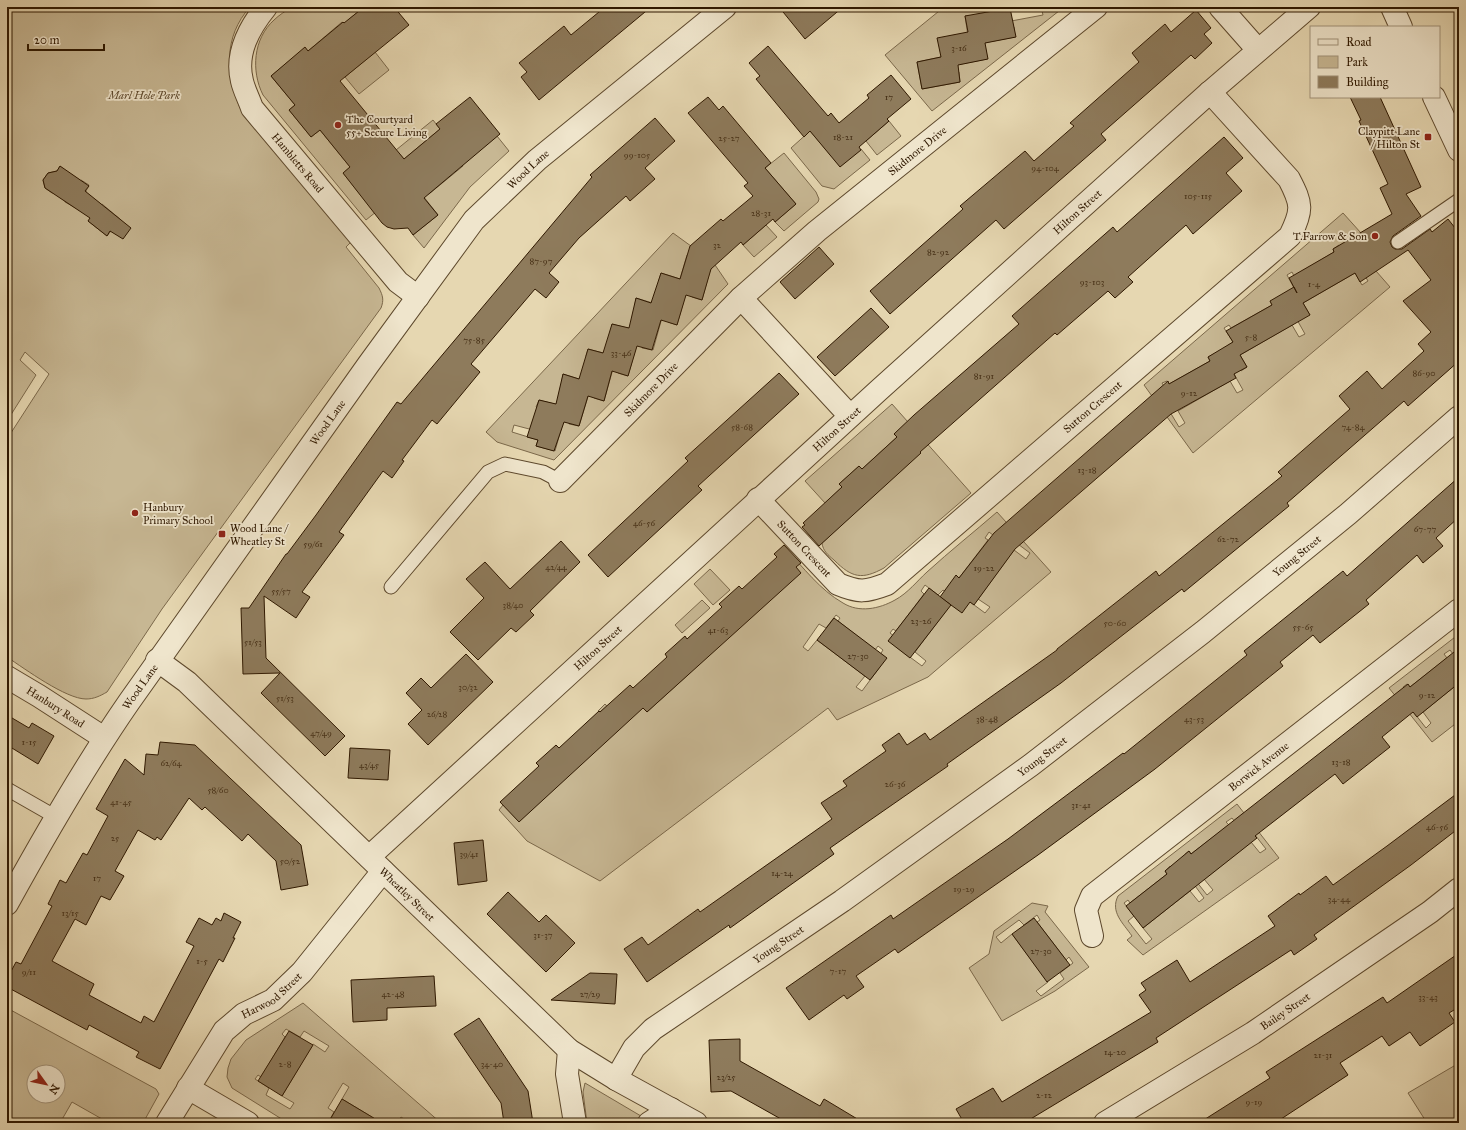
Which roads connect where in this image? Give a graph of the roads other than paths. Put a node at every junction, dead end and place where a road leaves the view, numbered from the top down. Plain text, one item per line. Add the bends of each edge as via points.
1 (266, 7) edge
2 (725, 7) edge
3 (1096, 7) edge
4 (1220, 7) edge
5 (1309, 7) edge
6 (1392, 7) edge
7 (1401, 26) edge
8 (1258, 50) junction
9 (1210, 92) junction
10 (1434, 98) edge
11 (1457, 143) edge
12 (1459, 200) edge
13 (1398, 242) dead end
14 (418, 297) junction
15 (741, 298) junction
16 (850, 416) junction
17 (1457, 422) edge
18 (560, 481) joint
19 (758, 499) junction
20 (391, 587) dead end
21 (1459, 610) edge
22 (157, 660) junction
23 (7, 677) edge
24 (104, 738) junction
25 (7, 789) edge
26 (56, 817) junction
27 (376, 864) junction
28 (1459, 890) edge
29 (7, 904) edge
30 (1092, 936) dead end
31 (570, 1050) junction
32 (616, 1079) junction
33 (188, 1088) junction
34 (672, 1109) junction
35 (167, 1123) edge
36 (248, 1123) edge
37 (575, 1123) edge
38 (649, 1123) edge
39 (696, 1123) edge
40 (1105, 1123) edge

1 - 14 street, Hambletts Road via 246,37 240,60 242,81 252,108 398,282
2 - 14 street, Wood Lane via 537,160 474,220
3 - 15 street, Skidmore Drive via 817,231
4 - 8 street
5 - 8 street, Hilton Street
6 - 7 street
8 - 9 street, Hilton Street
9 - 16 street, Hilton Street
9 - 19 street, Sutton Crescent via 1289,179 1300,208 1298,221 1290,236 887,584 871,590 854,590 838,584
10 - 11 street
12 - 13 lane
14 - 22 street, Wood Lane
15 - 16 street
15 - 18 street, Skidmore Drive
16 - 19 street, Hilton Street
17 - 32 street, Young Street via 1204,632 1031,765 842,901 653,1029 634,1048
18 - 20 lane via 543,472 505,464 488,472
19 - 27 street, Hilton Street
21 - 30 street, Borwick Avenue via 1092,896 1086,910
22 - 24 street, Wood Lane
22 - 27 street, Wheatley Street via 187,682
23 - 24 street, Hanbury Road
24 - 26 street, Wood Lane
25 - 26 lane
26 - 29 street, Wood Lane
27 - 31 street, Wheatley Street
27 - 33 street, Harwood Street via 302,972 273,1000 244,1014 224,1031
28 - 40 street, Bailey Street via 1253,1033
31 - 32 street, Wheatley Street
31 - 37 street via 567,1074
32 - 34 street, Wheatley Street
33 - 35 street, Harwood Street
33 - 36 street
34 - 38 street
34 - 39 street, Wheatley Street

